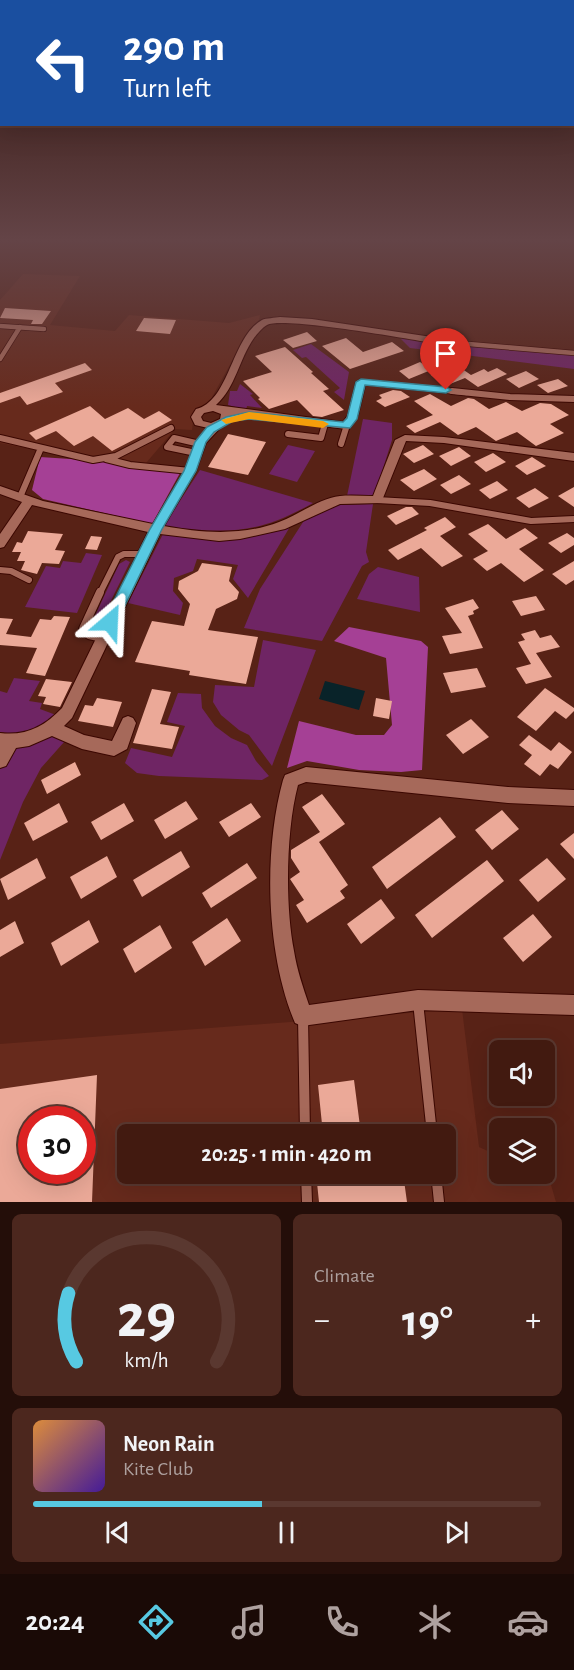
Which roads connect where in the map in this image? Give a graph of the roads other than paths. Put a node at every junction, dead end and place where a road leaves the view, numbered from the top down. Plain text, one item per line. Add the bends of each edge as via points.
1 (0, 326) edge
2 (20, 327) junction
3 (44, 329) dead end
4 (445, 342) joint
5 (574, 353) edge
6 (0, 359) edge
7 (361, 382) joint
8 (221, 395) junction
9 (574, 399) edge
10 (206, 409) junction
11 (222, 417) junction
12 (199, 423) junction
13 (325, 424) junction
14 (347, 425) junction
15 (171, 428) dead end
16 (288, 434) dead end
17 (0, 438) edge
18 (341, 444) dead end
19 (199, 446) junction
20 (41, 448) junction
21 (574, 457) edge
22 (103, 459) junction
23 (190, 471) junction
24 (0, 490) edge
25 (24, 499) junction
26 (377, 500) junction
27 (574, 519) edge
28 (156, 529) junction
29 (0, 544) edge
30 (144, 554) junction
31 (0, 570) edge
32 (29, 580) dead end
33 (103, 638) junction
34 (128, 723) dead end
35 (51, 728) junction
36 (6, 741) edge
37 (0, 761) edge
38 (574, 798) edge
39 (418, 1000) junction
40 (574, 1005) edge
41 (303, 1016) junction
42 (305, 1124) edge
43 (431, 1124) edge
44 (306, 1184) edge
45 (437, 1184) edge
46 (307, 1202) edge
47 (439, 1202) edge

1 - 2 lane
2 - 3 lane
2 - 6 lane
4 - 5 lane
4 - 8 street via 312,322 265,322 250,336
7 - 9 lane via 510,397
7 - 14 street
8 - 10 street
8 - 11 street
10 - 11 street
10 - 12 street via 197,414
11 - 12 street via 207,426
11 - 13 street via 249,415
11 - 19 street
12 - 19 street
13 - 14 street
13 - 16 lane via 321,438
14 - 18 lane
15 - 22 lane
17 - 20 lane
19 - 23 street
20 - 22 lane via 80,459
20 - 25 lane
21 - 26 street via 405,438 400,440
22 - 23 lane
23 - 28 street
24 - 25 street
25 - 28 street
25 - 29 street
26 - 27 lane via 430,503 531,521
26 - 28 street via 340,500 281,526 240,535 219,537
28 - 30 street
30 - 33 street
30 - 33 lane via 118,557 85,622 83,629
31 - 32 lane
33 - 35 street via 66,713
34 - 35 street via 121,744 114,749 82,742
35 - 36 street via 33,738
36 - 37 street
38 - 41 street via 508,795 338,776 306,774 291,780 286,794 282,872 284,946
39 - 40 street
39 - 41 street
39 - 43 lane
41 - 42 lane
44 - 46 lane
45 - 47 lane

